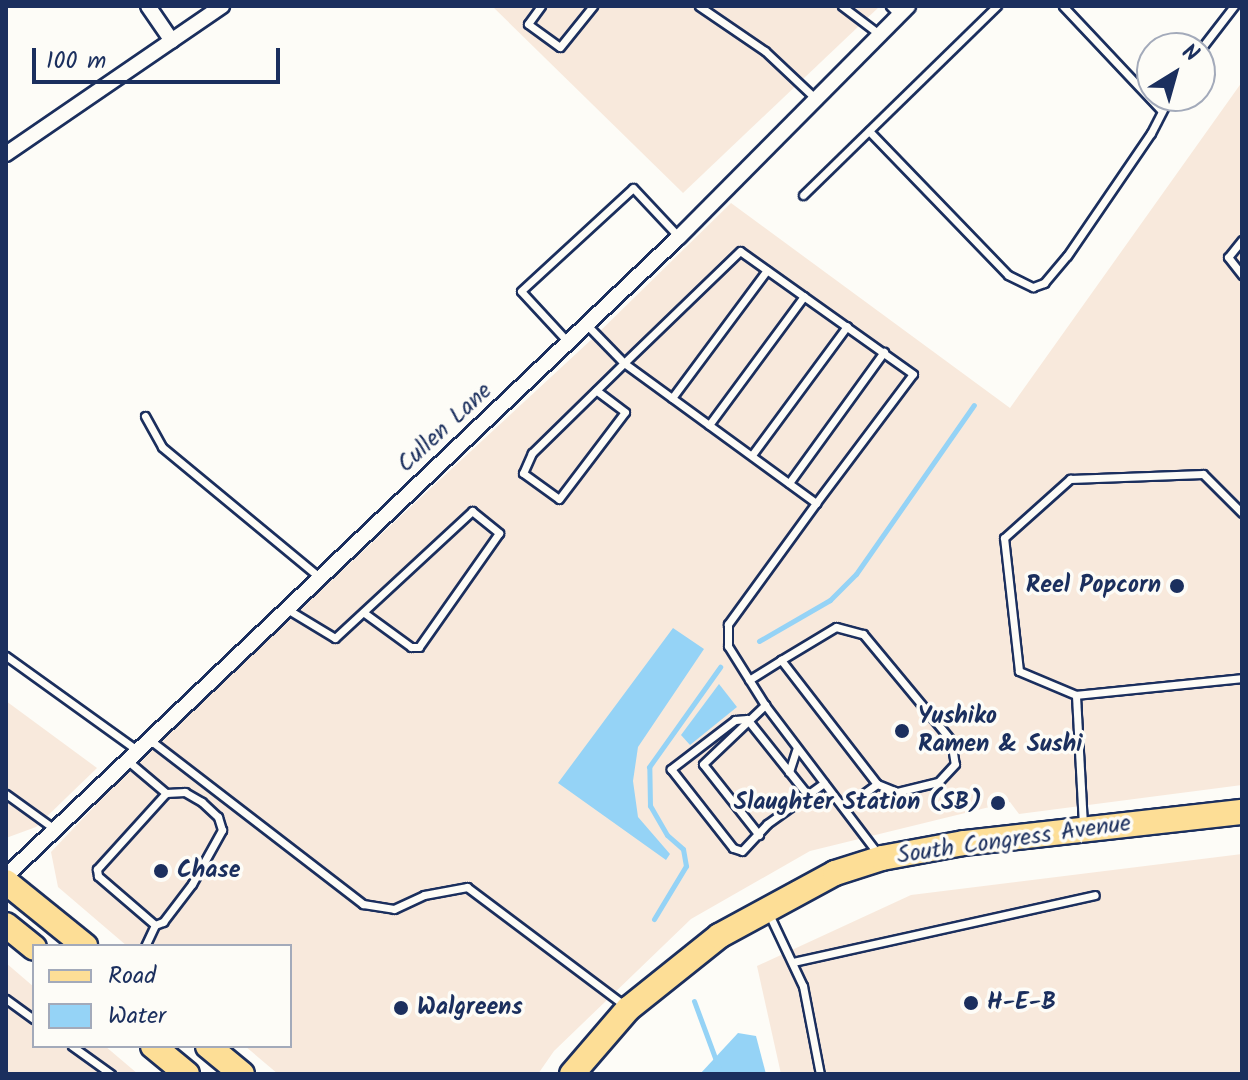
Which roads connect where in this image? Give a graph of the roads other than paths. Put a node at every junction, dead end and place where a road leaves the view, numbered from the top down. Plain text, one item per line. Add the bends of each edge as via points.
1 (148, 6) edge
2 (222, 6) edge
3 (541, 6) edge
4 (593, 6) edge
5 (699, 6) edge
6 (842, 6) edge
7 (997, 6) edge
8 (1063, 6) edge
9 (1234, 6) edge
10 (899, 9) edge
11 (1224, 10) edge
12 (1211, 32) edge
13 (879, 34) junction
14 (172, 41) junction
15 (1136, 83) edge
16 (816, 99) junction
17 (1161, 112) edge
18 (869, 131) junction
19 (6, 154) edge
20 (803, 195) dead end
21 (679, 237) junction
22 (1242, 240) edge
23 (767, 270) junction
24 (1242, 275) edge
25 (804, 296) junction
26 (587, 325) junction
27 (847, 326) junction
28 (568, 342) junction
29 (884, 352) junction
30 (624, 363) junction
31 (596, 390) junction
32 (672, 398) junction
33 (145, 416) dead end
34 (709, 425) junction
35 (752, 455) junction
36 (789, 483) junction
37 (816, 503) junction
38 (1242, 513) edge
39 (319, 577) junction
40 (287, 609) junction
41 (363, 612) junction
42 (6, 656) edge
43 (781, 660) junction
44 (1242, 678) edge
45 (749, 680) junction
46 (1076, 695) junction
47 (765, 705) junction
48 (747, 719) junction
49 (150, 740) junction
50 (797, 748) junction
51 (133, 756) junction
52 (789, 772) junction
53 (824, 783) junction
54 (877, 784) junction
55 (166, 793) junction
56 (806, 793) junction
57 (6, 794) edge
58 (844, 808) junction
59 (1242, 812) edge
60 (56, 830) junction
61 (1083, 830) junction
62 (759, 835) junction
63 (882, 858) junction
64 (6, 876) edge
65 (6, 882) edge
66 (1095, 895) dead end
67 (765, 907) junction
68 (6, 925) edge
69 (155, 925) junction
70 (83, 944) edge
71 (146, 944) edge
72 (32, 946) edge
73 (793, 962) junction
74 (6, 999) edge
75 (628, 1009) junction
76 (30, 1016) edge
77 (75, 1048) edge
78 (155, 1048) edge
79 (210, 1048) edge
80 (111, 1074) edge
81 (187, 1074) edge
82 (242, 1074) edge
83 (572, 1074) edge
84 (820, 1074) edge

1 - 14 street
2 - 14 street
3 - 4 lane via 528,24 560,47
5 - 16 lane via 765,51
6 - 13 lane
7 - 18 lane
8 - 15 lane
9 - 11 lane
10 - 13 street, Cullen Lane
11 - 12 lane
13 - 16 street, Cullen Lane
14 - 19 street
16 - 21 street, Cullen Lane
17 - 18 lane via 1067,256 1044,283 1033,287 1008,275
18 - 20 lane
21 - 26 street, Cullen Lane
21 - 28 lane via 633,188 521,291
22 - 24 lane via 1228,257
23 - 25 lane
23 - 30 lane via 740,251
23 - 32 lane
25 - 27 lane
25 - 34 lane
26 - 28 street, Cullen Lane
26 - 30 lane
27 - 29 lane
27 - 35 lane
28 - 39 street, Cullen Lane
29 - 36 lane
29 - 37 lane via 913,374
30 - 31 lane
30 - 32 lane
31 - 31 lane via 532,453 523,473 559,499 625,412
32 - 34 lane
33 - 39 lane via 162,447
34 - 35 lane
35 - 36 lane
36 - 37 lane
37 - 45 lane via 728,624 728,646
38 - 46 lane via 1203,474 1070,479 1004,538 1019,671
39 - 40 street, Cullen Lane
40 - 41 lane via 335,638
40 - 49 street, Cullen Lane
41 - 41 lane via 472,511 499,533 419,647 411,647
42 - 51 lane
43 - 45 lane
43 - 54 lane
43 - 54 lane via 836,627 863,634 951,740 955,764 938,782 897,792
44 - 46 lane
45 - 47 lane
46 - 61 lane
47 - 48 lane
47 - 50 lane
48 - 52 lane
48 - 62 lane via 703,764
48 - 62 lane via 735,720 671,769 733,848 742,851
49 - 51 street, Cullen Lane
49 - 75 lane via 363,904 394,909 424,895 467,887
50 - 52 lane
50 - 53 lane
51 - 55 lane
51 - 60 street, Cullen Lane
52 - 56 lane
53 - 56 lane
53 - 58 lane
54 - 58 lane
55 - 69 lane via 97,869 98,876
55 - 69 lane via 185,792 202,802 218,817 222,830 192,884
56 - 62 lane
57 - 60 lane
58 - 63 lane
59 - 61 main road, South Congress Avenue
60 - 64 street, Cullen Lane
61 - 63 main road, South Congress Avenue
63 - 67 main road, South Congress Avenue via 835,873
65 - 70 main road
66 - 73 lane
67 - 73 lane
67 - 75 main road, South Congress Avenue via 719,936
68 - 72 main road
69 - 71 lane
73 - 84 lane via 803,986
74 - 76 lane
75 - 83 main road, South Congress Avenue
77 - 80 lane
78 - 81 main road
79 - 82 main road

